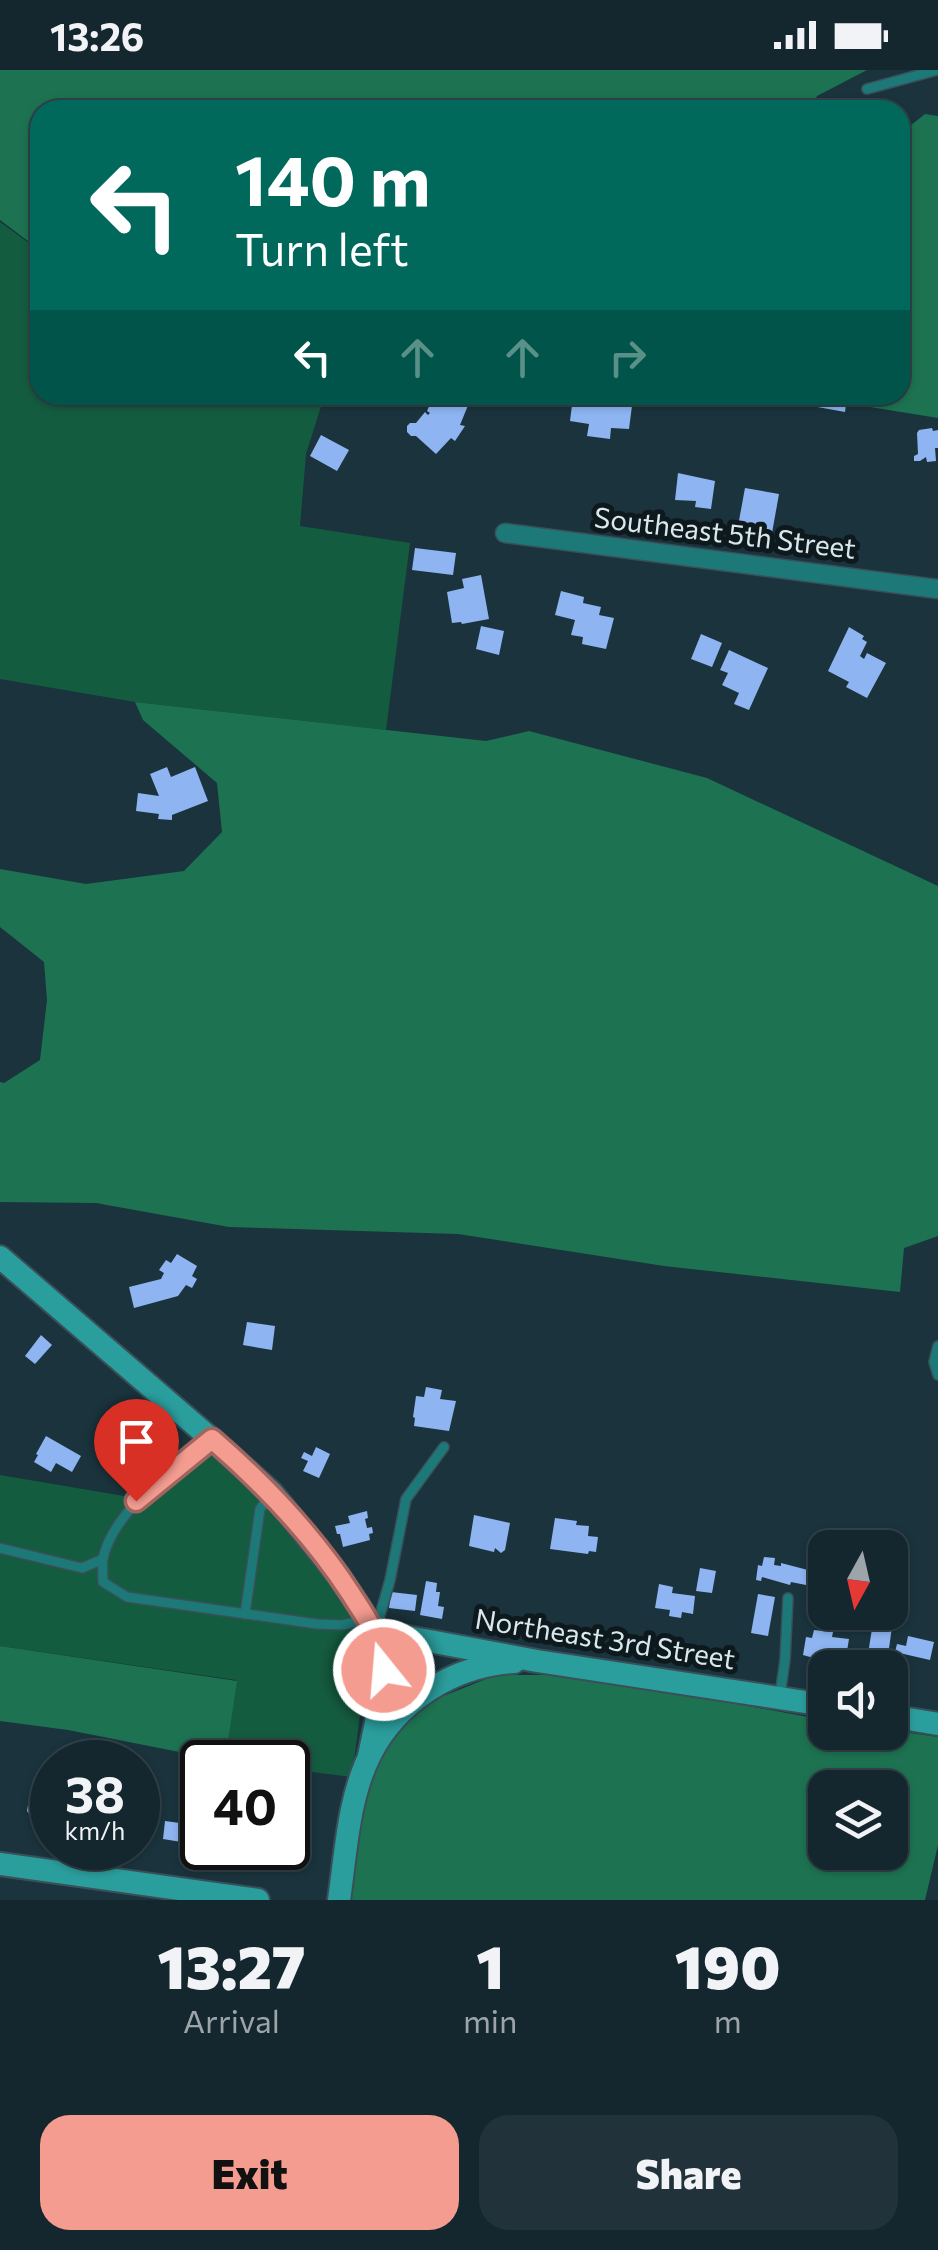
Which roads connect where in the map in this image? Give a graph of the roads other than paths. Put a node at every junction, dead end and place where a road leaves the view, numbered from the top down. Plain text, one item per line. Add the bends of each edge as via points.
1 (937, 70) edge
2 (867, 89) dead end
3 (505, 533) dead end
4 (938, 589) edge
5 (0, 1258) edge
6 (938, 1346) edge
7 (938, 1375) edge
8 (212, 1439) junction
9 (444, 1447) dead end
10 (272, 1493) junction
11 (0, 1548) edge
12 (103, 1559) junction
13 (82, 1568) junction
14 (103, 1582) junction
15 (788, 1598) dead end
16 (245, 1614) junction
17 (371, 1626) junction
18 (485, 1658) junction
19 (780, 1698) junction
20 (808, 1702) edge
21 (908, 1719) edge
22 (938, 1724) edge
23 (369, 1756) junction
24 (0, 1864) edge
25 (258, 1900) edge
26 (339, 1900) edge

1 - 2 lane
3 - 4 street, Southeast 5th Street
5 - 8 street
6 - 7 lane
8 - 10 street
8 - 12 lane via 136,1501
9 - 17 lane via 406,1499 390,1580
10 - 16 lane via 260,1508
10 - 17 street
11 - 13 lane
12 - 13 lane
12 - 14 lane
13 - 14 lane
14 - 16 lane via 127,1597
15 - 19 lane
16 - 17 lane
17 - 18 street, Northeast 3rd Street
17 - 23 street via 384,1670
18 - 19 street, Northeast 3rd Street
18 - 23 street via 422,1694
19 - 20 street, Northeast 3rd Street
21 - 22 street
23 - 26 street
24 - 25 street

